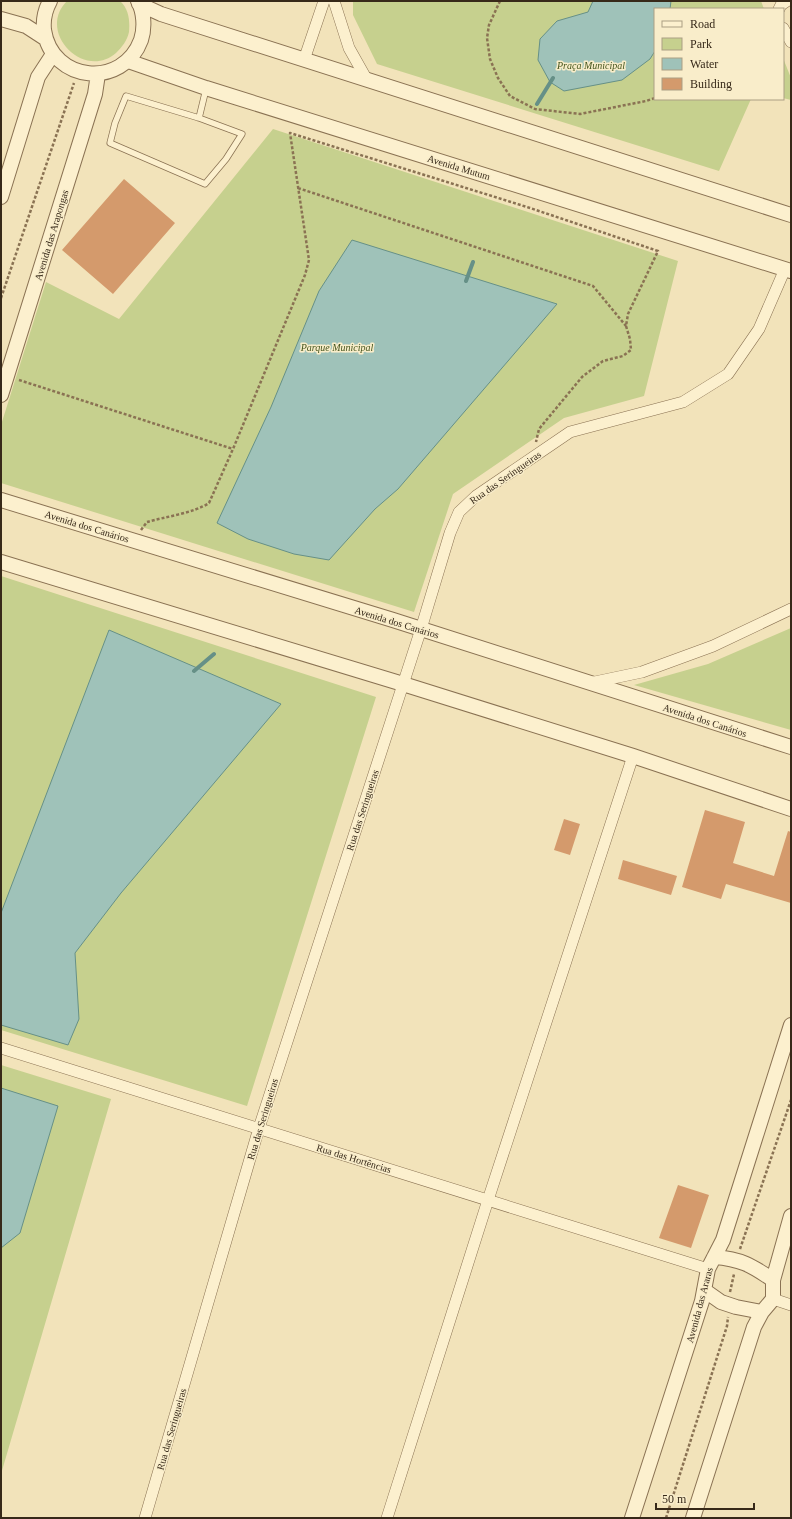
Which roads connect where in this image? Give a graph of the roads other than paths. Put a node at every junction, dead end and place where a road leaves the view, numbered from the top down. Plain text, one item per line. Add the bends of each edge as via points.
1 (50, 1) edge
2 (324, 1) edge
3 (334, 1) edge
4 (787, 1) edge
5 (139, 2) edge
6 (780, 8) edge
7 (1, 19) edge
8 (784, 30) edge
9 (46, 39) junction
10 (791, 42) edge
11 (53, 54) junction
12 (304, 60) junction
13 (128, 61) junction
14 (98, 74) junction
15 (367, 80) junction
16 (206, 88) junction
17 (199, 118) junction
18 (1, 197) edge
19 (791, 215) edge
20 (788, 270) edge
21 (1, 395) edge
22 (1, 500) edge
23 (1, 562) edge
24 (791, 609) edge
25 (421, 629) junction
26 (589, 683) junction
27 (402, 684) junction
28 (791, 747) edge
29 (632, 756) junction
30 (791, 809) edge
31 (791, 1025) edge
32 (1, 1048) edge
33 (259, 1128) junction
34 (488, 1200) junction
35 (791, 1216) edge
36 (711, 1263) junction
37 (773, 1280) junction
38 (704, 1290) junction
39 (773, 1299) junction
40 (791, 1304) edge
41 (762, 1312) junction
42 (145, 1518) edge
43 (387, 1518) edge
44 (632, 1518) edge
45 (693, 1518) edge

1 - 9 street via 43,22
2 - 12 street
3 - 15 street via 349,48
4 - 6 street
5 - 12 street via 161,14
5 - 13 street via 143,34 138,49
7 - 9 street via 26,26
8 - 10 street
9 - 11 street
11 - 14 street via 65,66 81,73
11 - 18 street via 38,77
12 - 15 street
13 - 14 street via 115,70
13 - 16 street, Avenida Mutum
14 - 21 street, Avenida das Arapongas via 95,94
15 - 19 street
16 - 17 lane
16 - 20 street, Avenida Mutum
17 - 17 lane via 126,96 110,143 205,184 226,159 242,134
20 - 25 street, Rua das Seringueiras via 759,328 728,374 683,402 570,432 476,496 459,512 450,533
22 - 25 street, Avenida dos Canários
23 - 27 street
24 - 26 street via 713,646 649,670
25 - 26 street, Avenida dos Canários
25 - 27 street, Rua das Seringueiras
26 - 28 street, Avenida dos Canários
27 - 29 street
27 - 33 street, Rua das Seringueiras
29 - 30 street
29 - 34 street
31 - 36 street, Avenida das Araras via 723,1240
32 - 33 street, Rua das Hortências
33 - 34 street, Rua das Hortências
33 - 42 street, Rua das Seringueiras
34 - 36 street, Rua das Hortências
34 - 43 street
35 - 37 street
36 - 37 street via 732,1258 751,1265
36 - 38 street, Avenida das Araras
37 - 39 street
38 - 41 street via 721,1302
38 - 44 street, Avenida das Araras
39 - 40 street
39 - 41 street
41 - 45 street via 754,1328

